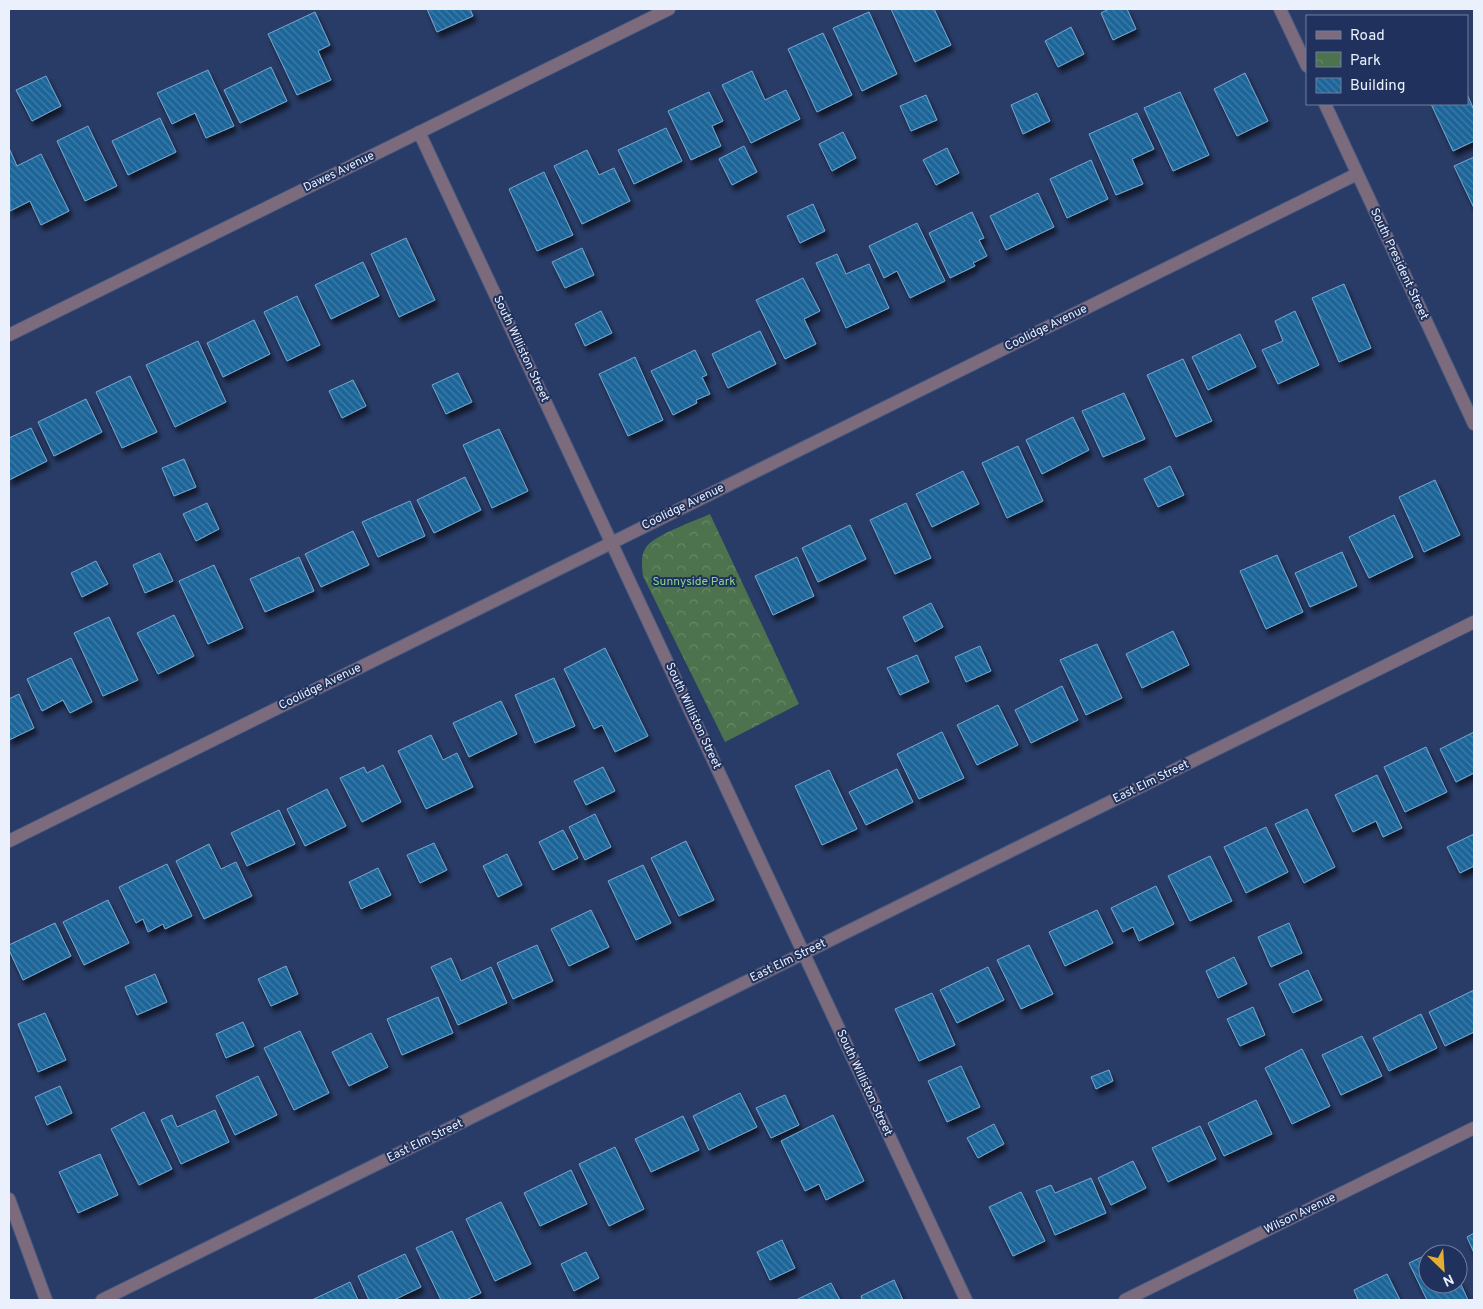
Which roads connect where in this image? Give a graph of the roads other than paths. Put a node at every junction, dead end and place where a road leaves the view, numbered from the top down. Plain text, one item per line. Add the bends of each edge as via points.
1 (669, 9) edge
2 (1280, 9) edge
3 (1306, 64) edge
4 (1325, 105) edge
5 (419, 132) junction
6 (1357, 174) junction
7 (9, 335) edge
8 (1474, 424) edge
9 (612, 543) junction
10 (1474, 622) edge
11 (9, 841) edge
12 (804, 954) junction
13 (1474, 1128) edge
14 (9, 1199) edge
15 (46, 1300) edge
16 (102, 1300) edge
17 (966, 1300) edge
18 (1125, 1300) edge

1 - 5 street, Dawes Avenue
2 - 3 street
4 - 6 street, South President Street
5 - 7 street, Dawes Avenue
5 - 9 street, South Williston Street
6 - 8 street, South President Street
6 - 9 street, Coolidge Avenue
9 - 11 street, Coolidge Avenue
9 - 12 street, South Williston Street
10 - 12 street, East Elm Street
12 - 16 street, East Elm Street
12 - 17 street, South Williston Street
13 - 18 street, Wilson Avenue
14 - 15 street

